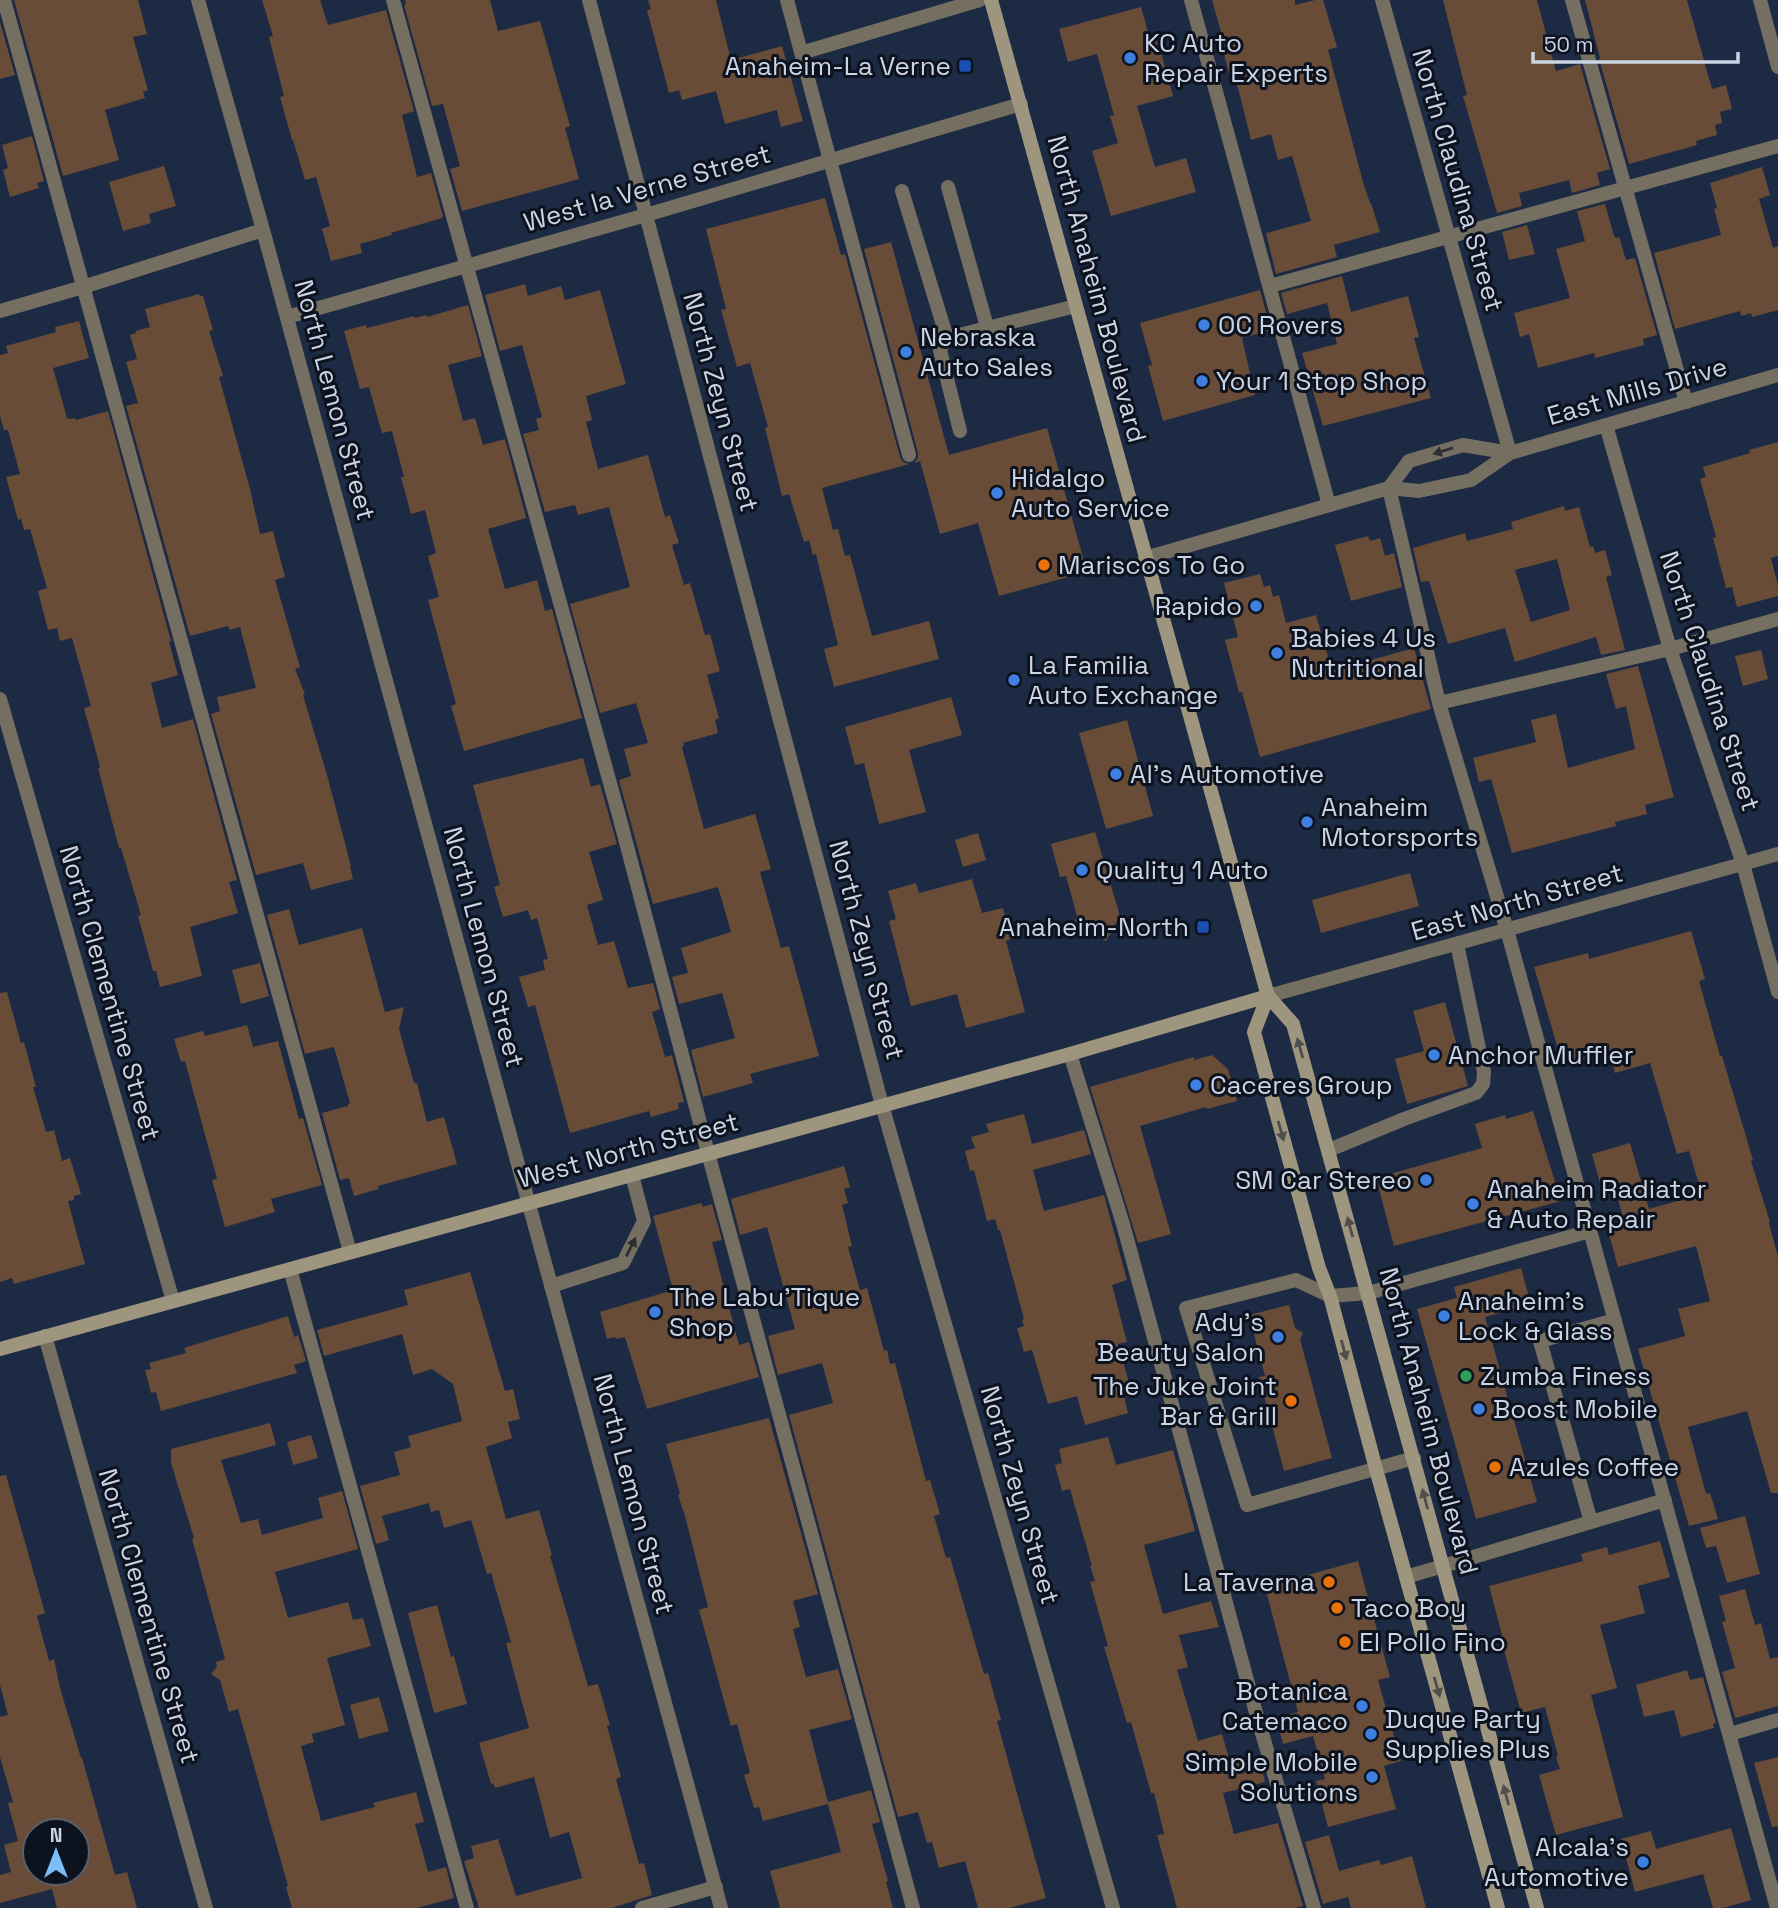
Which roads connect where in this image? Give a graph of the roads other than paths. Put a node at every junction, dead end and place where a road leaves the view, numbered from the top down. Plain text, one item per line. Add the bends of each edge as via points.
1 (4, 0) edge
2 (198, 0) edge
3 (393, 0) edge
4 (589, 0) edge
5 (787, 0) edge
6 (980, 0) edge
7 (990, 0) edge
8 (1191, 0) edge
9 (1382, 0) edge
10 (1572, 0) edge
11 (1760, 0) edge
12 (801, 53) junction
13 (1778, 67) edge
14 (1020, 104) junction
15 (1778, 146) edge
16 (829, 160) junction
17 (948, 187) dead end
18 (1625, 188) junction
19 (902, 191) dead end
20 (646, 215) junction
21 (263, 230) junction
22 (1448, 237) junction
23 (467, 265) junction
24 (1270, 286) junction
25 (83, 287) junction
26 (1076, 306) junction
27 (0, 311) edge
28 (287, 317) junction
29 (987, 327) junction
30 (947, 338) junction
31 (1778, 375) edge
32 (1686, 402) junction
33 (1606, 425) junction
34 (960, 431) dead end
35 (1510, 453) junction
36 (909, 455) dead end
37 (1389, 488) junction
38 (1329, 505) junction
39 (1145, 558) junction
40 (1778, 619) edge
41 (1670, 649) junction
42 (0, 699) edge
43 (1439, 703) junction
44 (1778, 854) edge
45 (1743, 864) junction
46 (1507, 930) junction
47 (1457, 944) junction
48 (1778, 992) edge
49 (1268, 996) junction
50 (1070, 1054) junction
51 (883, 1105) junction
52 (1329, 1150) junction
53 (708, 1153) junction
54 (632, 1175) junction
55 (528, 1203) junction
56 (1591, 1231) junction
57 (350, 1252) junction
58 (290, 1269) junction
59 (551, 1286) junction
60 (1368, 1293) junction
61 (1330, 1296) junction
62 (173, 1301) junction
63 (1615, 1320) junction
64 (45, 1336) junction
65 (0, 1349) edge
66 (1414, 1458) junction
67 (1376, 1469) junction
68 (1665, 1500) junction
69 (1591, 1522) junction
70 (1443, 1565) junction
71 (1406, 1577) junction
72 (1778, 1720) edge
73 (1730, 1734) junction
74 (716, 1887) junction
75 (206, 1908) edge
76 (467, 1908) edge
77 (642, 1908) edge
78 (721, 1908) edge
79 (914, 1908) edge
80 (1113, 1908) edge
81 (1314, 1908) edge
82 (1499, 1908) edge
83 (1537, 1908) edge
84 (1777, 1908) edge

1 - 25 street
2 - 21 street, North Lemon Street
3 - 23 street
4 - 20 street, North Zeyn Street
5 - 12 street
6 - 12 street
7 - 14 main road, North Anaheim Boulevard
8 - 24 street
9 - 22 street, North Claudina Street
10 - 18 street
11 - 13 street
12 - 16 street
14 - 16 street, West la Verne Street
14 - 26 main road, North Anaheim Boulevard
15 - 18 street
16 - 20 street, West la Verne Street
16 - 36 street
17 - 29 street
18 - 22 street
18 - 32 street
19 - 30 street
20 - 23 street, West la Verne Street
20 - 51 street, North Zeyn Street
21 - 25 street
21 - 28 street, North Lemon Street
22 - 24 street
22 - 35 street, North Claudina Street
23 - 28 street, West la Verne Street
23 - 53 street
24 - 38 street
25 - 27 street
25 - 57 street
26 - 29 street
26 - 39 main road, North Anaheim Boulevard
28 - 55 street, North Lemon Street
29 - 30 street
30 - 34 street via 940,350
31 - 32 street, East Mills Drive
32 - 33 street, East Mills Drive
33 - 35 street, East Mills Drive
33 - 41 street, North Claudina Street
35 - 37 street, East Mills Drive via 1471,480 1419,491
35 -> 37 street, East Mills Drive via 1464,445 1409,461
37 - 38 street, East Mills Drive
37 - 43 street
38 - 39 street, East Mills Drive
39 - 49 main road, North Anaheim Boulevard
40 - 41 street
41 - 43 street
41 - 45 street, North Claudina Street
42 - 62 street, North Clementine Street
43 - 46 street
44 - 45 street, East North Street
45 - 46 street, East North Street
45 - 48 street, North Claudina Street
46 - 47 street, East North Street
46 - 56 street
47 - 49 street, East North Street
47 - 52 street via 1483,1084 1476,1093
49 - 50 main road, West North Street
52 -> 49 main road, North Anaheim Boulevard via 1293,1024
49 -> 61 main road via 1254,1032
50 - 51 main road, West North Street
50 - 81 street via 1123,1224 1255,1713
51 - 53 main road, West North Street
51 - 80 street, North Zeyn Street
60 -> 52 main road, North Anaheim Boulevard
53 - 54 main road, West North Street
53 - 79 street
54 - 55 main road, West North Street
59 -> 54 street via 623,1263 645,1221
55 - 57 main road, West North Street
55 - 59 street, North Lemon Street
56 - 60 street
56 - 63 street
57 - 58 main road, West North Street
58 - 62 main road, West North Street
58 - 76 street
59 - 74 street, North Lemon Street
60 - 61 street
60 - 66 main road, North Anaheim Boulevard
61 -> 67 main road
61 - 67 street via 1296,1280 1185,1308 1247,1505
62 - 64 main road, West North Street
63 - 68 street
63 - 69 street via 1540,1341
64 - 65 main road, West North Street
64 - 75 street, North Clementine Street
66 - 67 street
70 -> 66 main road, North Anaheim Boulevard
67 - 71 main road
68 - 69 street
68 - 73 street
69 - 70 street
70 - 71 street
83 -> 70 main road, North Anaheim Boulevard
71 -> 82 main road
72 - 73 street
73 - 84 street
74 - 77 street
74 - 78 street, North Lemon Street

